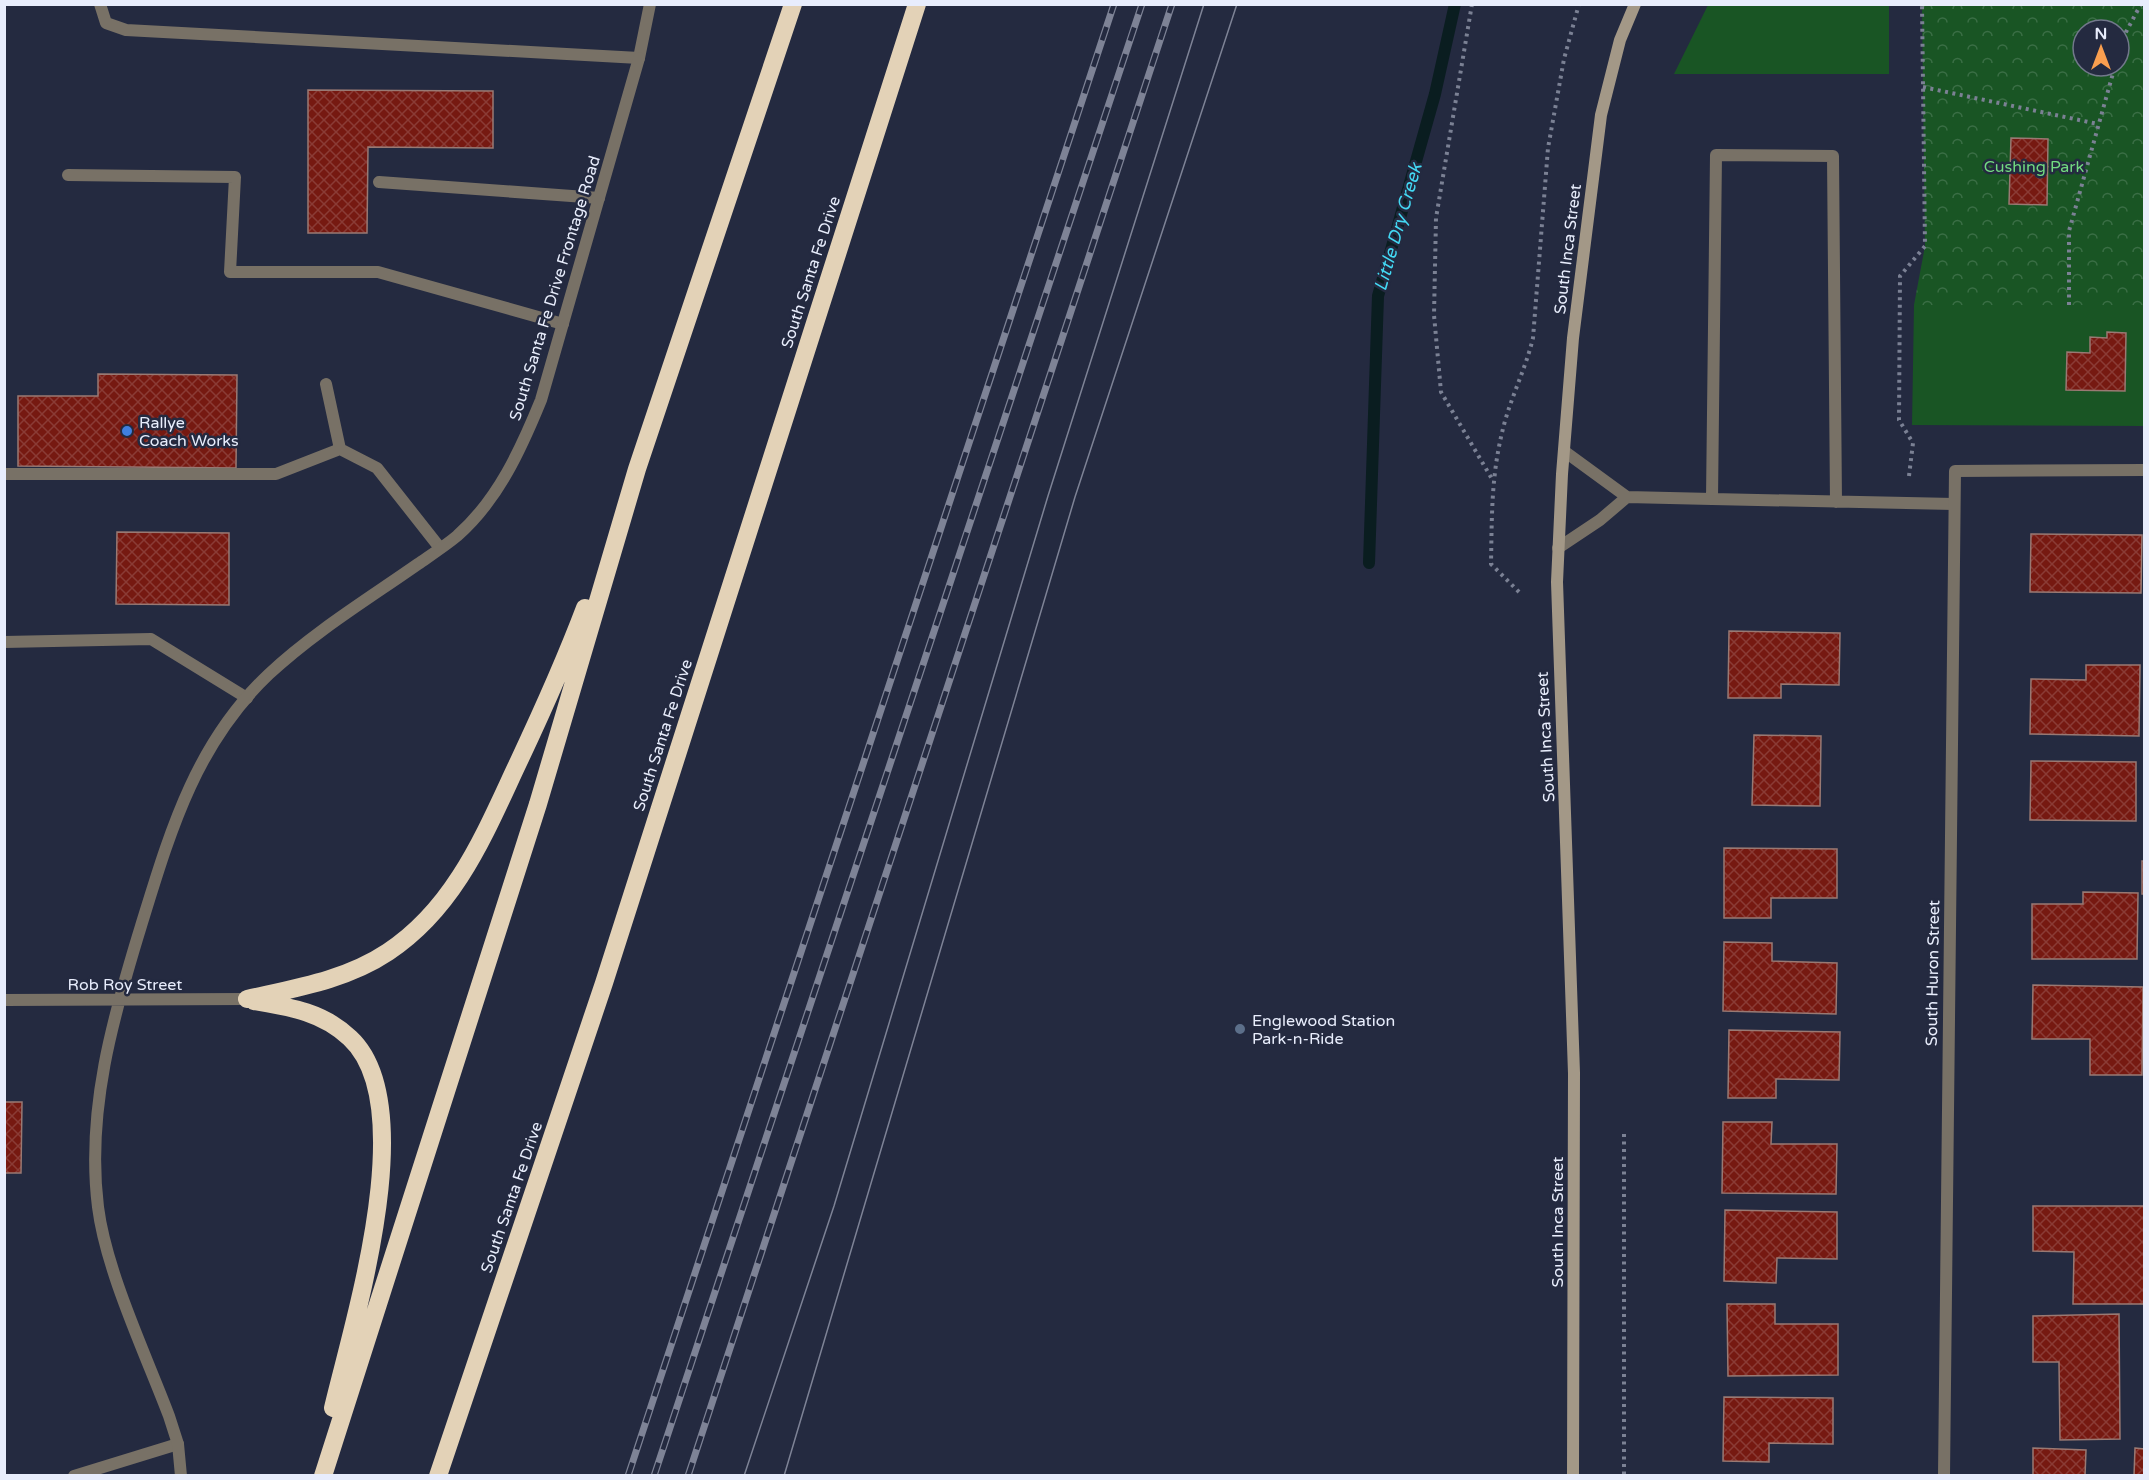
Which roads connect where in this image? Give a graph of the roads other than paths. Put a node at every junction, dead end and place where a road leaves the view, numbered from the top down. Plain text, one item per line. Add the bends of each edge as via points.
1 (100, 4) edge
2 (650, 4) edge
3 (793, 4) edge
4 (917, 4) edge
5 (1635, 4) edge
6 (639, 58) junction
7 (68, 175) dead end
8 (379, 182) dead end
9 (599, 198) junction
10 (563, 324) junction
11 (326, 384) dead end
12 (340, 449) junction
13 (1564, 451) junction
14 (638, 469) junction
15 (2145, 470) edge
16 (4, 474) edge
17 (1627, 497) junction
18 (1712, 499) junction
19 (1836, 502) junction
20 (1954, 504) junction
21 (440, 548) junction
22 (1558, 548) junction
23 (4, 642) edge
24 (247, 698) junction
25 (247, 999) junction
26 (4, 1000) edge
27 (118, 1002) junction
28 (178, 1444) junction
29 (74, 1476) edge
30 (181, 1476) edge
31 (317, 1476) edge
32 (322, 1476) edge
33 (438, 1476) edge
34 (1573, 1476) edge
35 (1944, 1476) edge

1 - 6 street via 106,23 126,30
2 - 6 street, South Santa Fe Drive Frontage Road
3 - 14 highway
4 - 33 highway, South Santa Fe Drive via 604,982
5 - 13 street, South Inca Street via 1620,40 1601,115 1573,338
6 - 9 street, South Santa Fe Drive Frontage Road
7 - 10 street via 235,177 230,272 378,272
8 - 9 street
9 - 10 street, South Santa Fe Drive Frontage Road
10 - 21 street, South Santa Fe Drive Frontage Road via 521,451 496,492 458,535
11 - 12 street
12 - 16 street via 276,474
12 - 21 street via 377,468
13 - 17 street
13 - 22 street, South Inca Street
14 - 25 highway via 568,652 465,873 416,930 388,951 319,983
14 - 32 highway via 538,804
15 - 20 street, South Huron Street via 1954,471
17 - 18 street
17 - 22 street
18 - 19 street
18 - 19 street via 1716,155 1772,154 1833,156
19 - 20 street
20 - 35 street, South Huron Street
21 - 24 street, South Santa Fe Drive Frontage Road via 326,627 269,674
22 - 34 street, South Inca Street via 1558,665 1574,1073
23 - 24 street via 151,639
24 - 27 street, South Santa Fe Drive Frontage Road via 205,755 181,802
25 - 27 street, Rob Roy Street
25 - 31 highway via 304,1010 329,1022 351,1039 369,1062 379,1092 383,1124 377,1205
26 - 27 street, Rob Roy Street
27 - 28 street, South Santa Fe Drive Frontage Road via 101,1078 96,1122 98,1210 122,1293
28 - 29 street
28 - 30 street, South Santa Fe Drive Frontage Road

